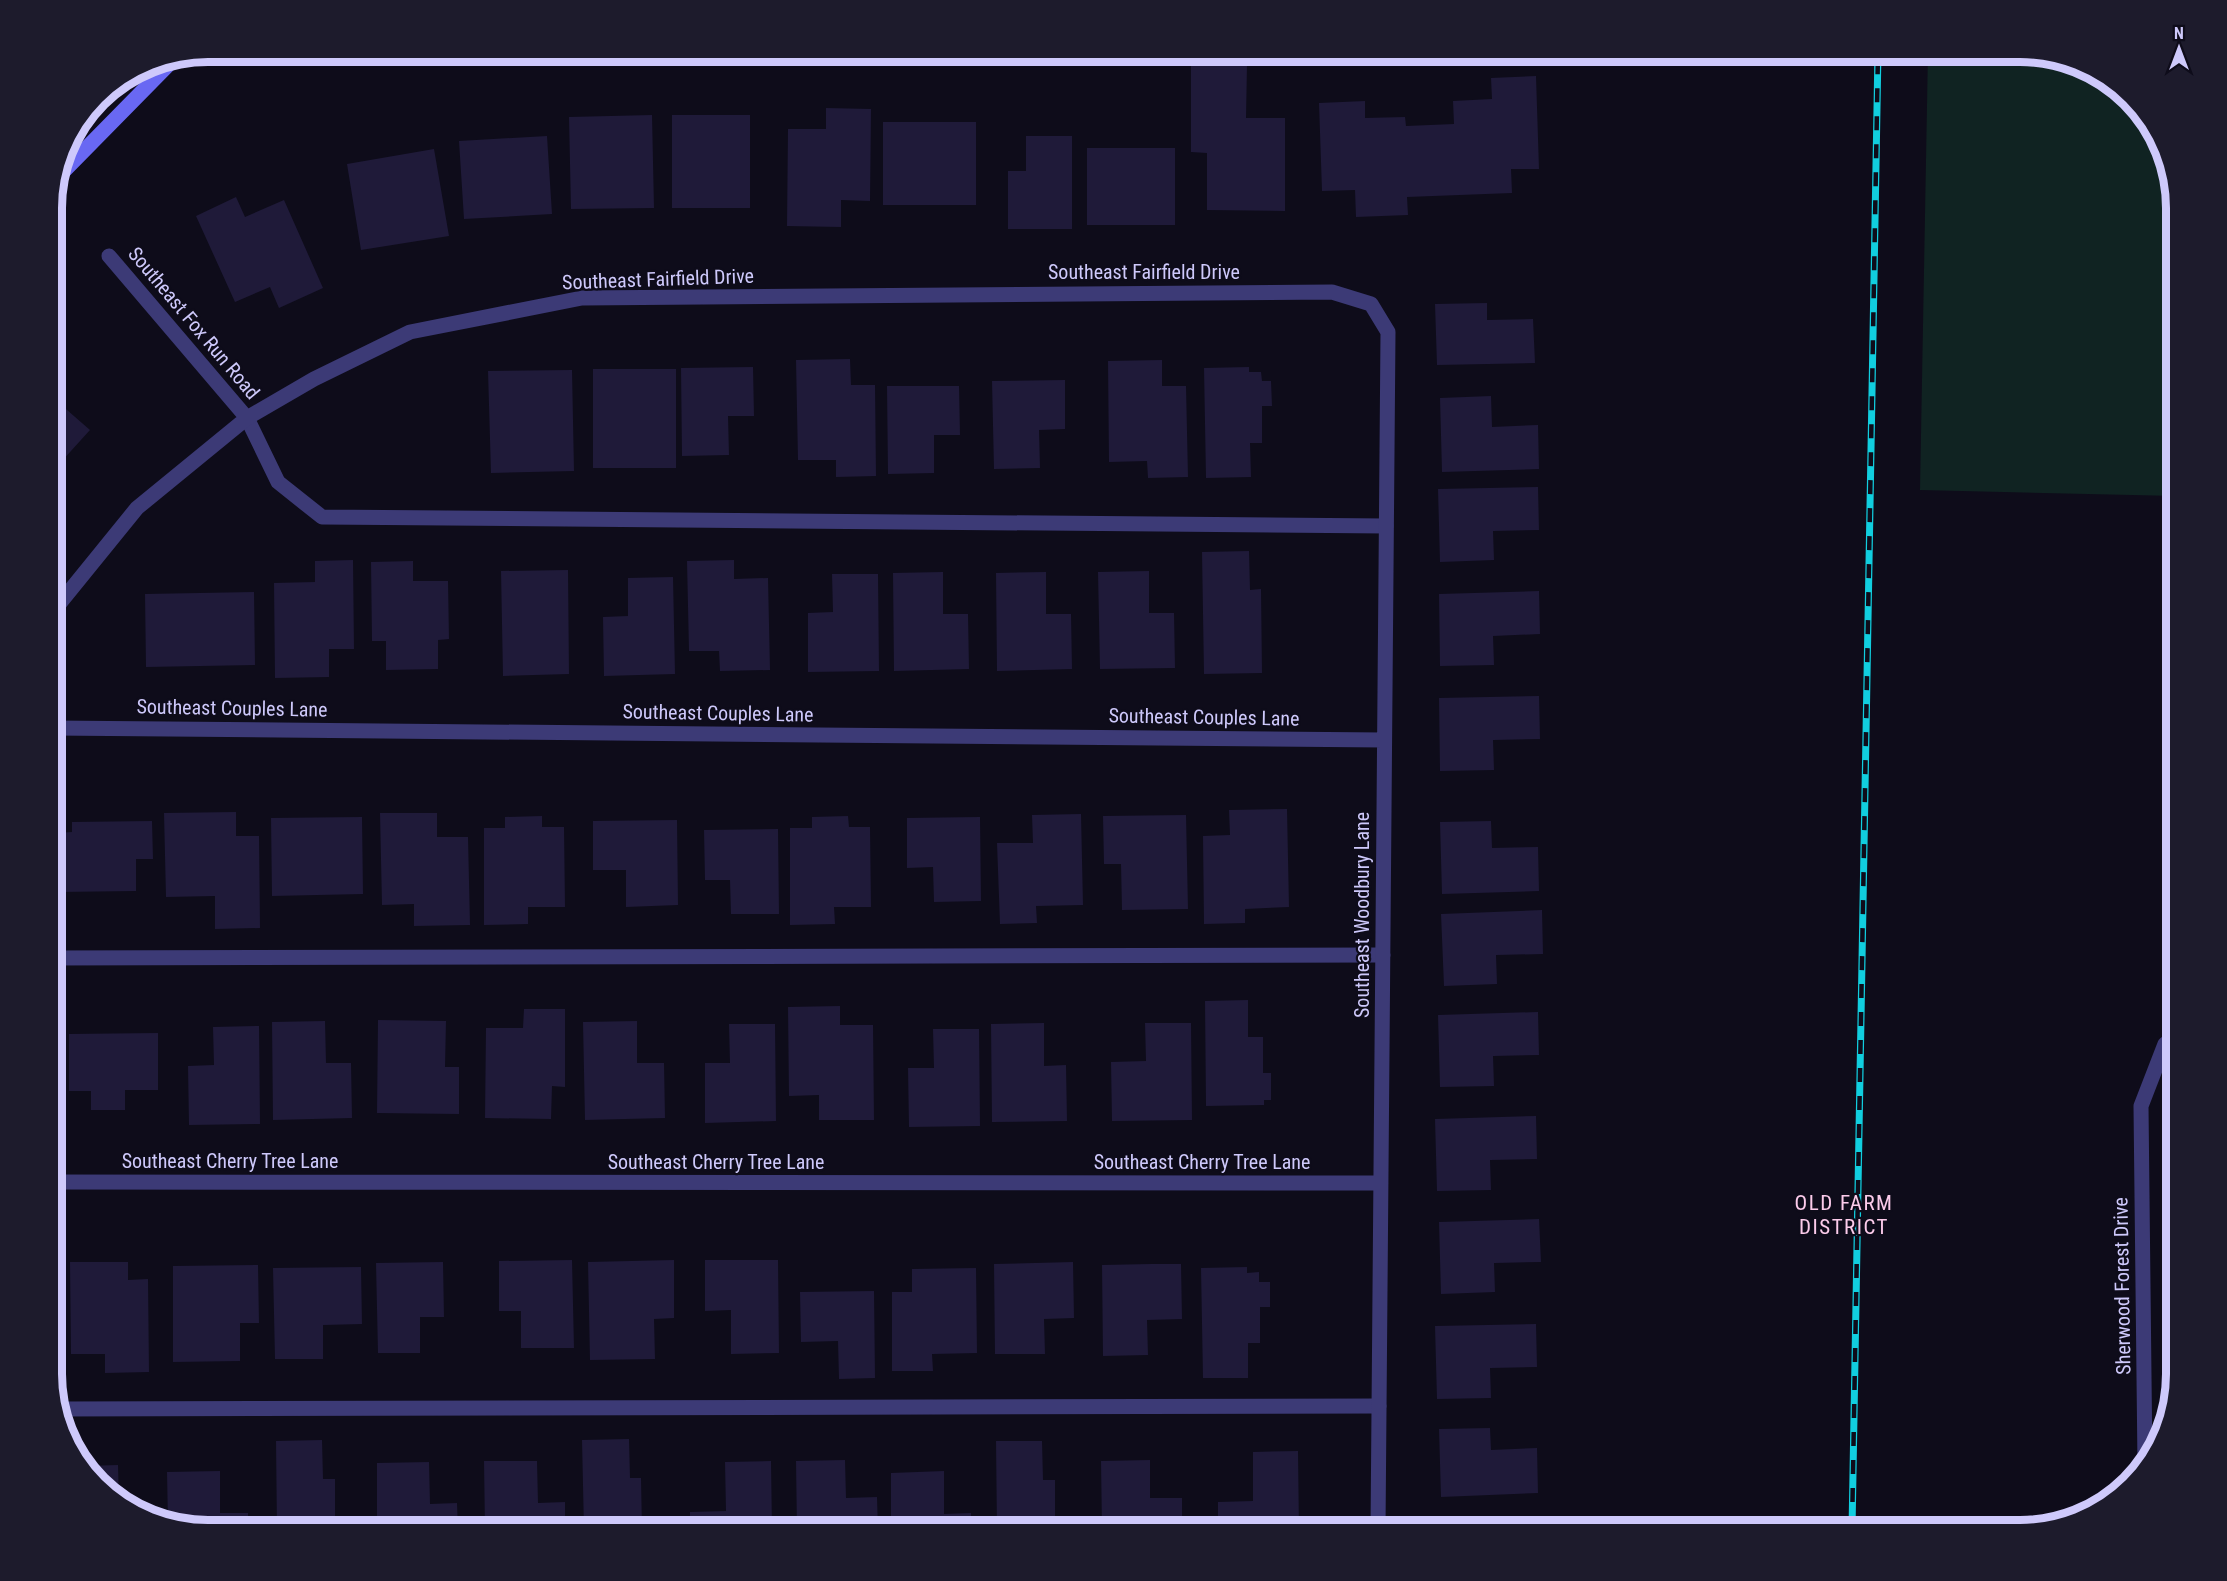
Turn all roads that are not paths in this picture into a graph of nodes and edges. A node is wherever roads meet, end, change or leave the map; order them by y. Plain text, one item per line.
1 (166, 67) edge
2 (67, 168) edge
3 (109, 256) dead end
4 (1371, 304) joint
5 (246, 418) junction
6 (1386, 526) junction
7 (62, 600) edge
8 (62, 728) edge
9 (1384, 740) junction
10 (1383, 955) junction
11 (62, 958) edge
12 (2166, 1043) edge
13 (62, 1182) edge
14 (1381, 1184) junction
15 (1378, 1406) junction
16 (66, 1409) edge
17 (2145, 1449) edge
18 (1378, 1520) edge

1 - 2 street
3 - 5 street, Southeast Fox Run Road
4 - 5 street, Southeast Fairfield Drive
4 - 6 street, Southeast Woodbury Lane
5 - 6 street, Southeast Fox Run Road
5 - 7 street, Southeast Fairfield Drive
6 - 9 street, Southeast Woodbury Lane
8 - 9 street, Southeast Couples Lane
9 - 10 street, Southeast Woodbury Lane
10 - 11 street
10 - 14 street, Southeast Woodbury Lane
12 - 17 street, Sherwood Forest Drive
13 - 14 street, Southeast Cherry Tree Lane
14 - 15 street, Southeast Woodbury Lane
15 - 16 street
15 - 18 street, Southeast Woodbury Lane

